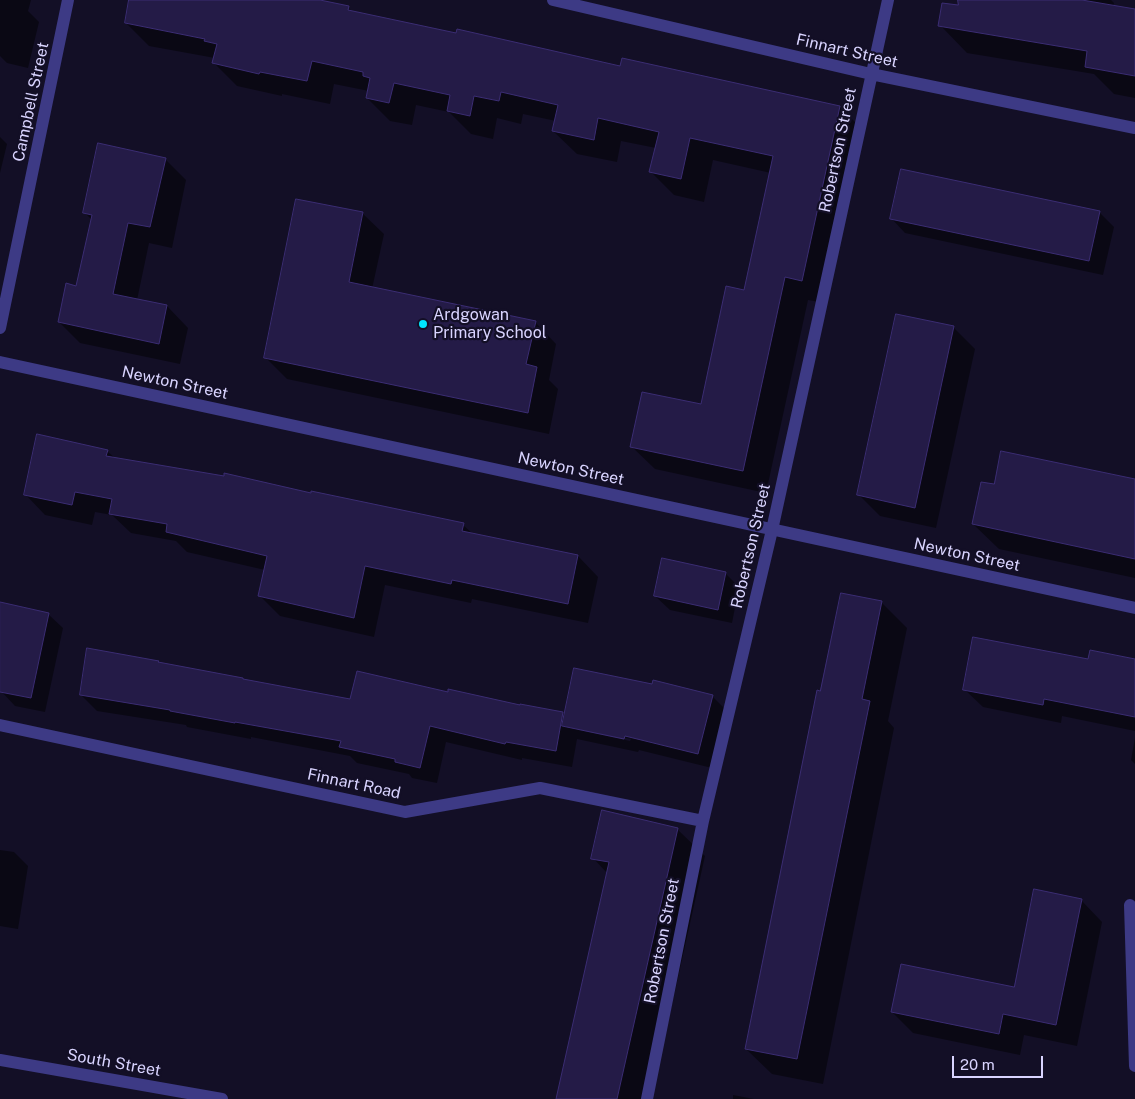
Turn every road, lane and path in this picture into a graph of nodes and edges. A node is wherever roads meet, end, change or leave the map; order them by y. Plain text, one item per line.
1 (68, 0) edge
2 (553, 0) edge
3 (888, 0) edge
4 (872, 74) junction
5 (1135, 128) edge
6 (0, 328) edge
7 (0, 362) edge
8 (772, 530) junction
9 (1135, 608) edge
10 (0, 726) edge
11 (703, 821) junction
12 (1130, 905) dead end
13 (0, 1060) edge
14 (1135, 1066) edge
15 (222, 1099) edge
16 (647, 1099) edge

1 - 6 street, Campbell Street
2 - 4 street, Finnart Street
3 - 4 street, Robertson Street
4 - 5 street, Finnart Street
4 - 8 street, Robertson Street
7 - 8 street, Newton Street
8 - 9 street, Newton Street
8 - 11 street, Robertson Street
10 - 11 street, Finnart Road
11 - 16 street, Robertson Street
12 - 14 street
13 - 15 street, South Street

